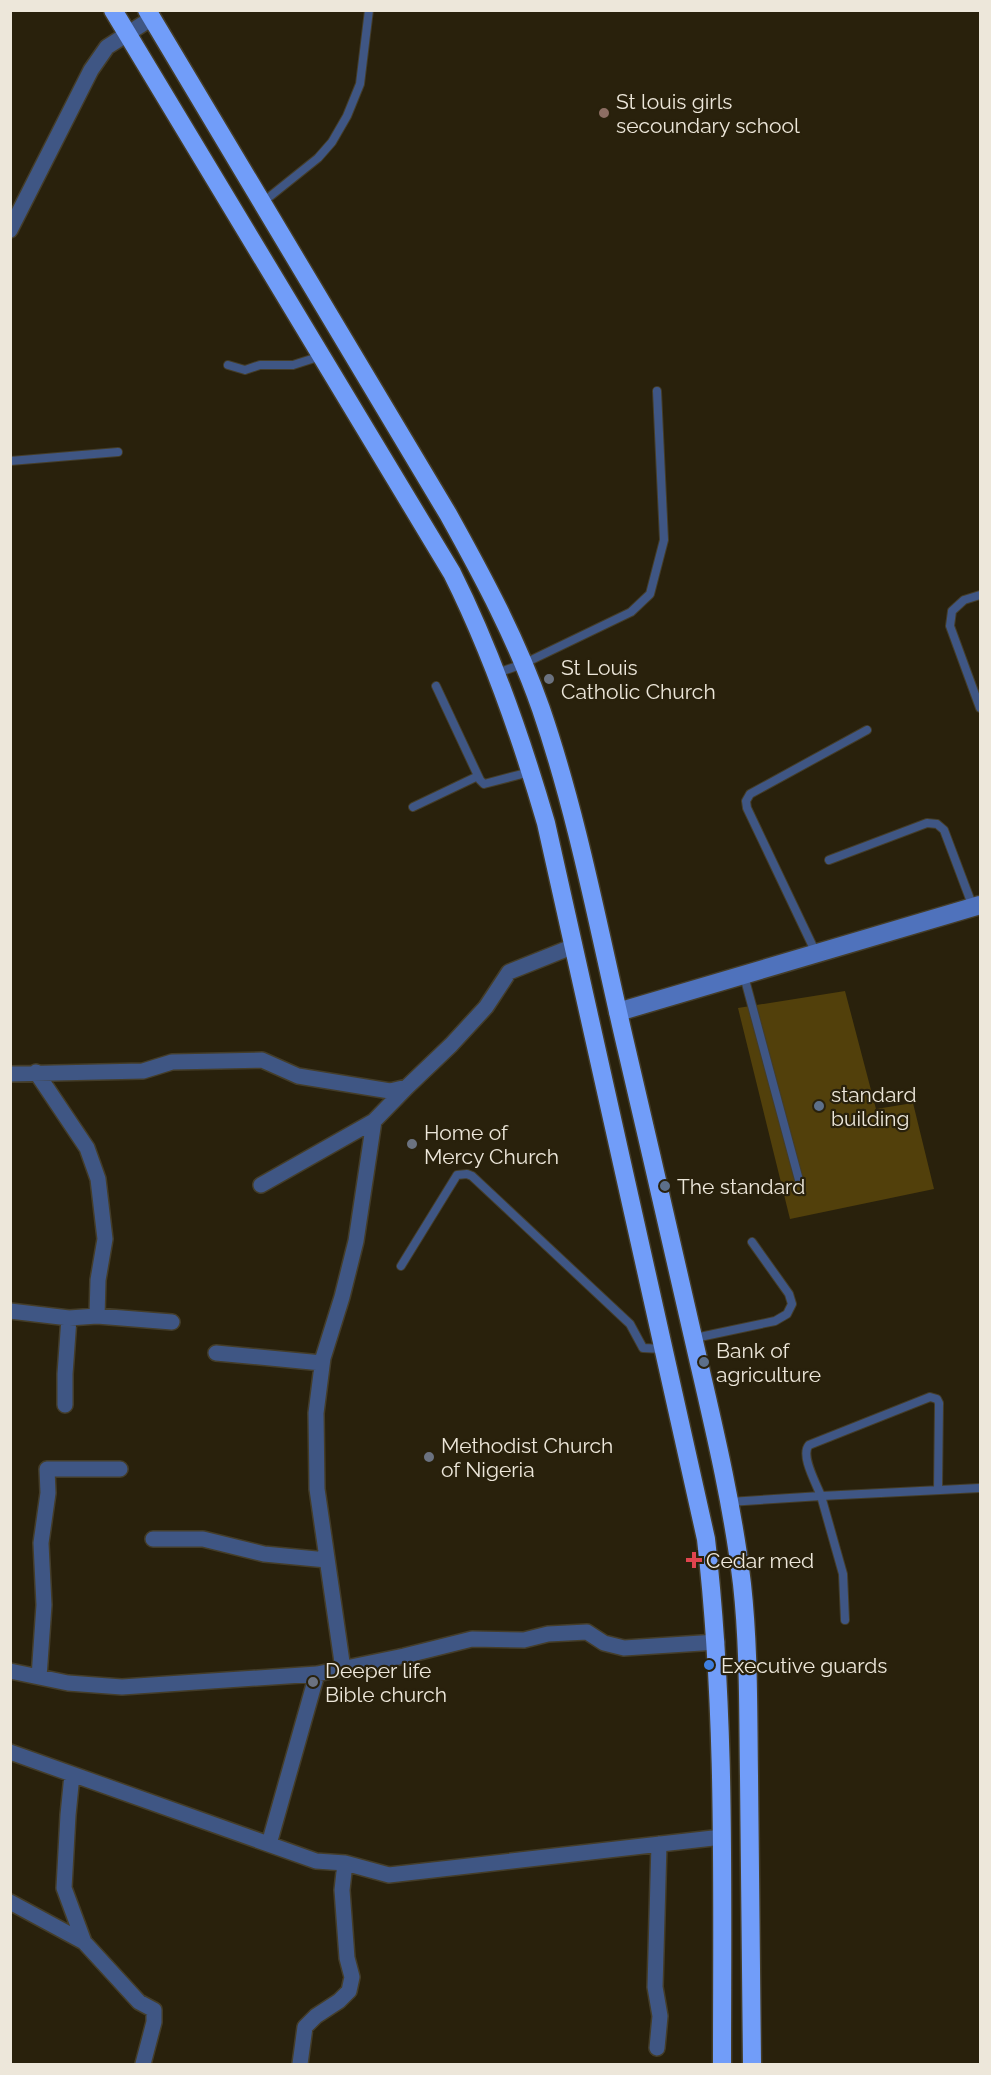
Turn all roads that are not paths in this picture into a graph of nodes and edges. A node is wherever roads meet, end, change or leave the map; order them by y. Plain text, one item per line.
1 (113, 10) edge
2 (369, 10) edge
3 (150, 14) edge
4 (128, 33) junction
5 (262, 203) junction
6 (10, 230) edge
7 (322, 355) junction
8 (228, 365) dead end
9 (657, 391) dead end
10 (118, 452) dead end
11 (10, 461) edge
12 (981, 594) edge
13 (524, 664) junction
14 (497, 673) junction
15 (436, 686) dead end
16 (981, 708) edge
17 (867, 730) dead end
18 (531, 772) junction
19 (478, 776) junction
20 (413, 807) dead end
21 (829, 860) dead end
22 (977, 906) edge
23 (574, 946) junction
24 (816, 953) junction
25 (744, 975) junction
26 (618, 1012) junction
27 (36, 1072) junction
28 (10, 1074) edge
29 (407, 1087) junction
30 (374, 1121) junction
31 (799, 1180) dead end
32 (261, 1185) dead end
33 (752, 1242) dead end
34 (401, 1266) dead end
35 (10, 1311) edge
36 (97, 1316) junction
37 (69, 1318) junction
38 (172, 1322) dead end
39 (694, 1338) junction
40 (664, 1347) junction
41 (216, 1353) dead end
42 (322, 1363) junction
43 (65, 1405) dead end
44 (120, 1469) dead end
45 (981, 1488) edge
46 (938, 1490) junction
47 (820, 1496) junction
48 (729, 1502) junction
49 (735, 1535) junction
50 (153, 1539) dead end
51 (706, 1539) junction
52 (327, 1560) junction
53 (845, 1620) dead end
54 (717, 1642) junction
55 (343, 1669) junction
56 (10, 1671) edge
57 (316, 1674) junction
58 (39, 1677) junction
59 (10, 1752) edge
60 (72, 1775) junction
61 (722, 1838) junction
62 (269, 1845) junction
63 (659, 1845) junction
64 (345, 1863) junction
65 (10, 1902) edge
66 (84, 1942) junction
67 (657, 2048) dead end
68 (143, 2064) edge
69 (300, 2064) edge
70 (722, 2064) edge
71 (752, 2064) edge

1 - 4 highway
2 - 5 lane
3 - 4 street
3 - 5 highway
4 - 6 street
4 - 7 highway
5 - 13 highway
7 - 8 lane
7 - 14 highway
9 - 13 lane
10 - 11 lane
12 - 16 lane
13 - 14 lane
13 - 26 highway
14 - 18 highway
15 - 19 lane
17 - 24 lane
18 - 19 lane
18 - 23 highway
19 - 20 lane
21 - 22 lane
22 - 24 street
23 - 29 street
23 - 40 highway
24 - 25 street
25 - 26 street
25 - 31 lane
26 - 39 highway
27 - 28 street
27 - 29 street
27 - 36 street
29 - 30 street
30 - 32 street
30 - 42 street
33 - 39 lane
34 - 40 lane
35 - 37 street
36 - 37 street
36 - 38 street
37 - 43 street
39 - 40 highway
39 - 48 highway
40 - 51 highway
41 - 42 street
42 - 52 street
44 - 58 street
45 - 46 lane
46 - 47 lane
46 - 47 lane
47 - 48 lane
47 - 53 lane
48 - 49 highway
49 - 51 highway
49 - 71 highway
50 - 52 street
51 - 54 highway
52 - 55 street
54 - 55 street
54 - 61 highway
55 - 57 street
56 - 58 street
57 - 58 street
57 - 62 street
59 - 60 street
60 - 62 street
60 - 66 street
61 - 63 street
61 - 70 highway
62 - 64 street
63 - 64 street
63 - 67 street
64 - 69 street
65 - 66 street
66 - 68 street

